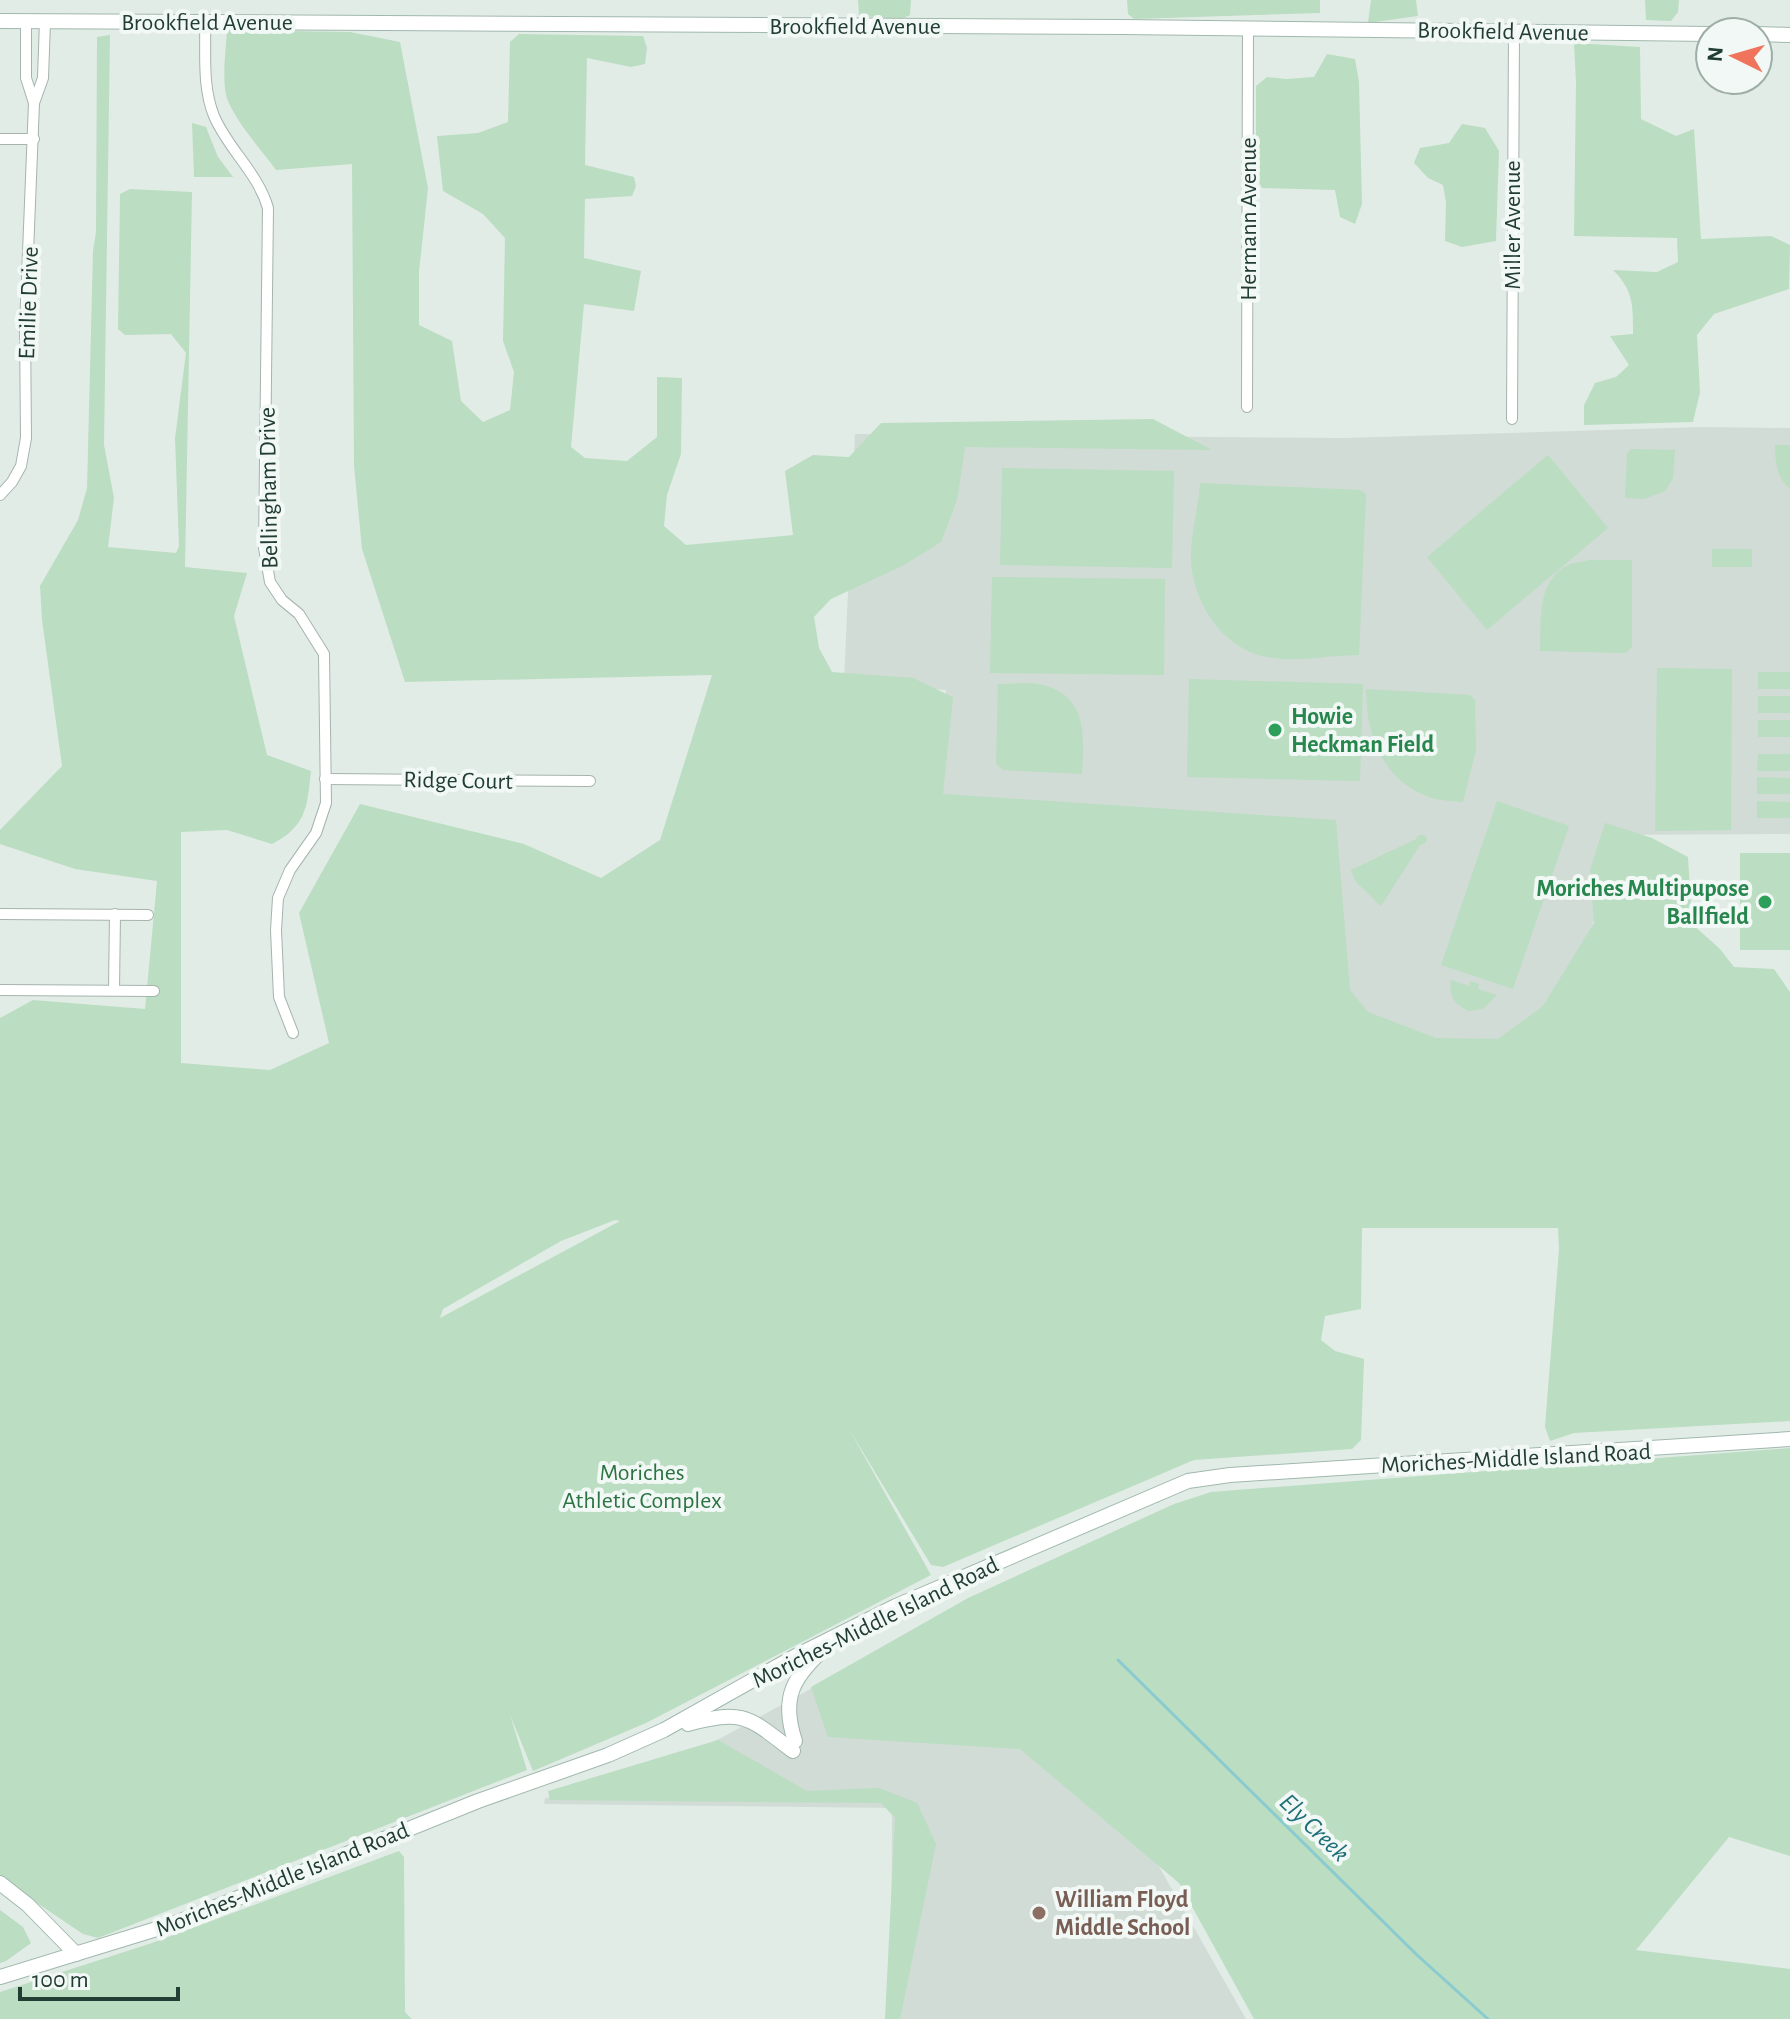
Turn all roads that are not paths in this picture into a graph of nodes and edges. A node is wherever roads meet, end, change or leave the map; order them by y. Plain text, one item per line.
1 (0, 21) edge
2 (26, 21) junction
3 (45, 21) junction
4 (205, 22) junction
5 (1248, 30) junction
6 (1514, 31) junction
7 (1694, 34) edge
8 (26, 70) junction
9 (43, 70) junction
10 (34, 103) junction
11 (0, 139) edge
12 (34, 139) junction
13 (1247, 407) dead end
14 (1512, 419) dead end
15 (0, 495) edge
16 (325, 779) junction
17 (590, 781) dead end
18 (0, 914) edge
19 (115, 914) junction
20 (148, 915) dead end
21 (0, 990) edge
22 (114, 990) junction
23 (154, 991) dead end
24 (293, 1033) dead end
25 (1790, 1439) edge
26 (839, 1634) junction
27 (664, 1730) junction
28 (0, 1883) edge
29 (76, 1954) junction
30 (0, 1977) edge

1 - 2 main road, Brookfield Avenue
2 - 3 main road, Brookfield Avenue
2 - 8 street, Emilie Drive
3 - 4 main road, Brookfield Avenue
3 - 9 street, Emilie Drive
4 - 5 main road, Brookfield Avenue
4 - 16 street, Bellingham Drive
5 - 6 main road, Brookfield Avenue
5 - 13 street, Hermann Avenue
6 - 7 main road, Brookfield Avenue
6 - 14 street, Miller Avenue
8 - 9 street
8 - 10 street, Emilie Drive
9 - 10 street, Emilie Drive
10 - 12 street, Emilie Drive
11 - 12 street
12 - 15 street, Emilie Drive
16 - 17 street, Ridge Court
16 - 24 street, Bellingham Drive
18 - 19 street
19 - 20 street
19 - 22 street
21 - 22 street
22 - 23 street
25 - 26 main road, Moriches-Middle Island Road
26 - 27 main road, Moriches-Middle Island Road
26 - 27 main road
27 - 29 main road, Moriches-Middle Island Road
28 - 29 main road
29 - 30 main road, Moriches-Middle Island Road

